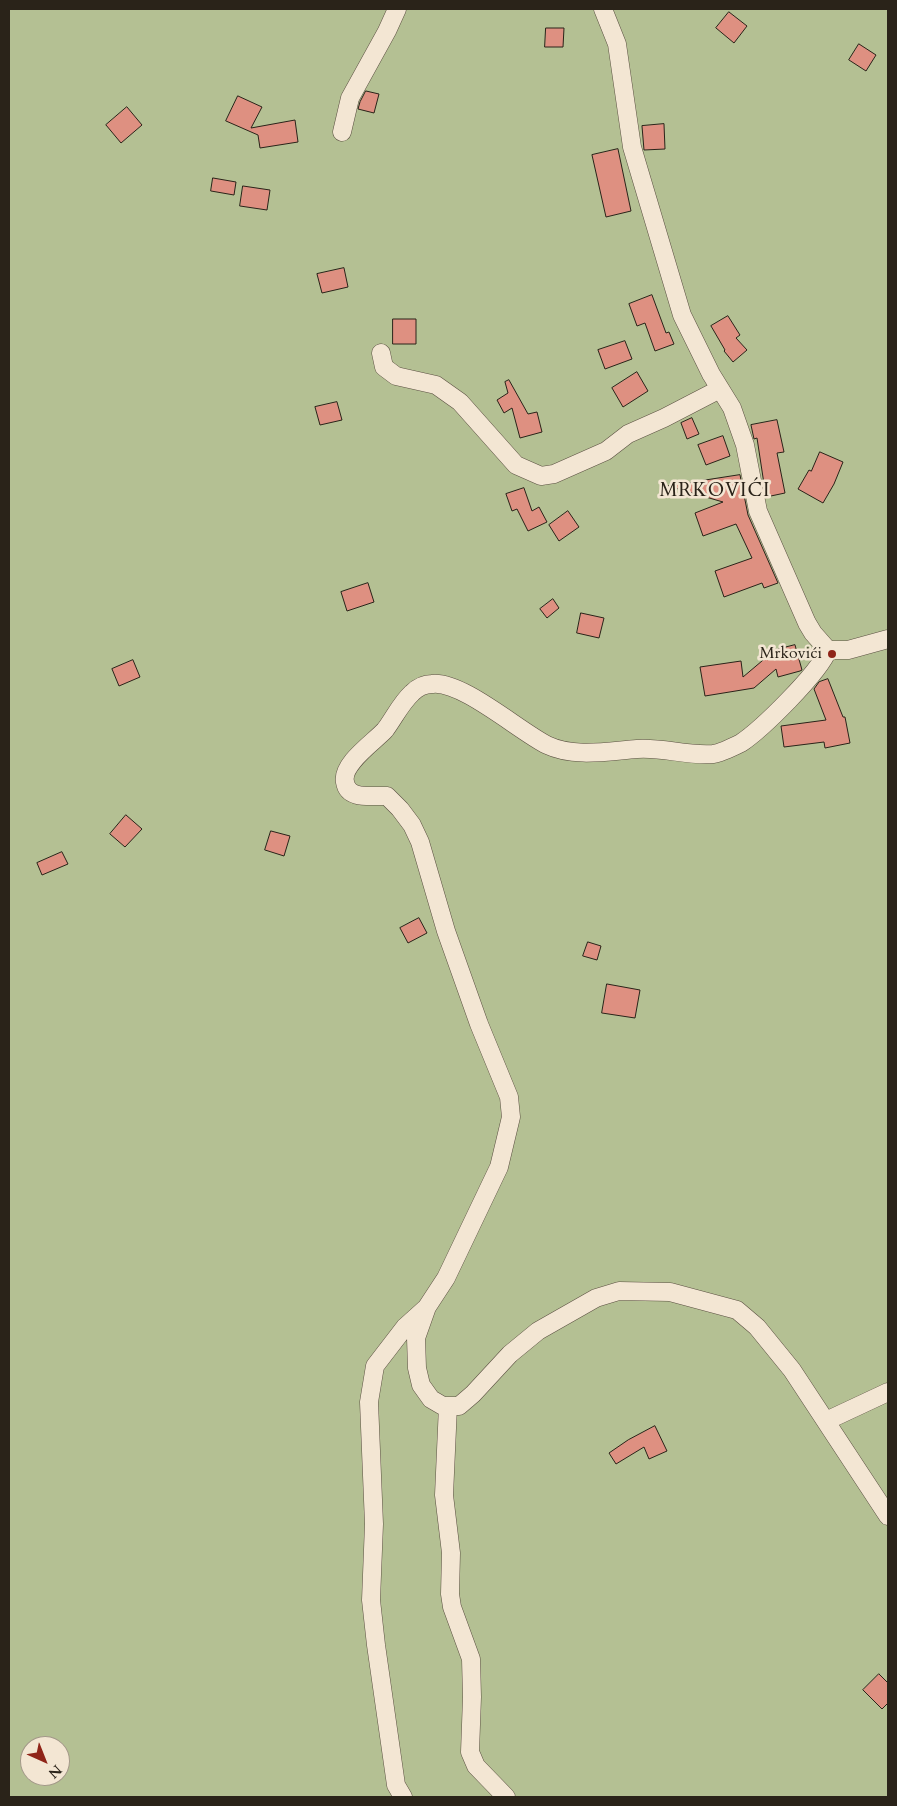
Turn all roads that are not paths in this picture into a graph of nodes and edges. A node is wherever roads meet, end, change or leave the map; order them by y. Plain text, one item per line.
1 (397, 9) edge
2 (603, 9) edge
3 (342, 132) dead end
4 (381, 353) dead end
5 (720, 389) junction
6 (888, 639) edge
7 (828, 650) junction
8 (427, 1307) junction
9 (888, 1392) edge
10 (448, 1406) junction
11 (826, 1421) junction
12 (888, 1516) edge
13 (403, 1797) edge
14 (506, 1797) edge

1 - 3 street
2 - 5 street
4 - 5 street
5 - 7 street
6 - 7 street
7 - 8 street
8 - 10 street
8 - 13 street
9 - 11 street
10 - 11 street
10 - 14 street
11 - 12 street

